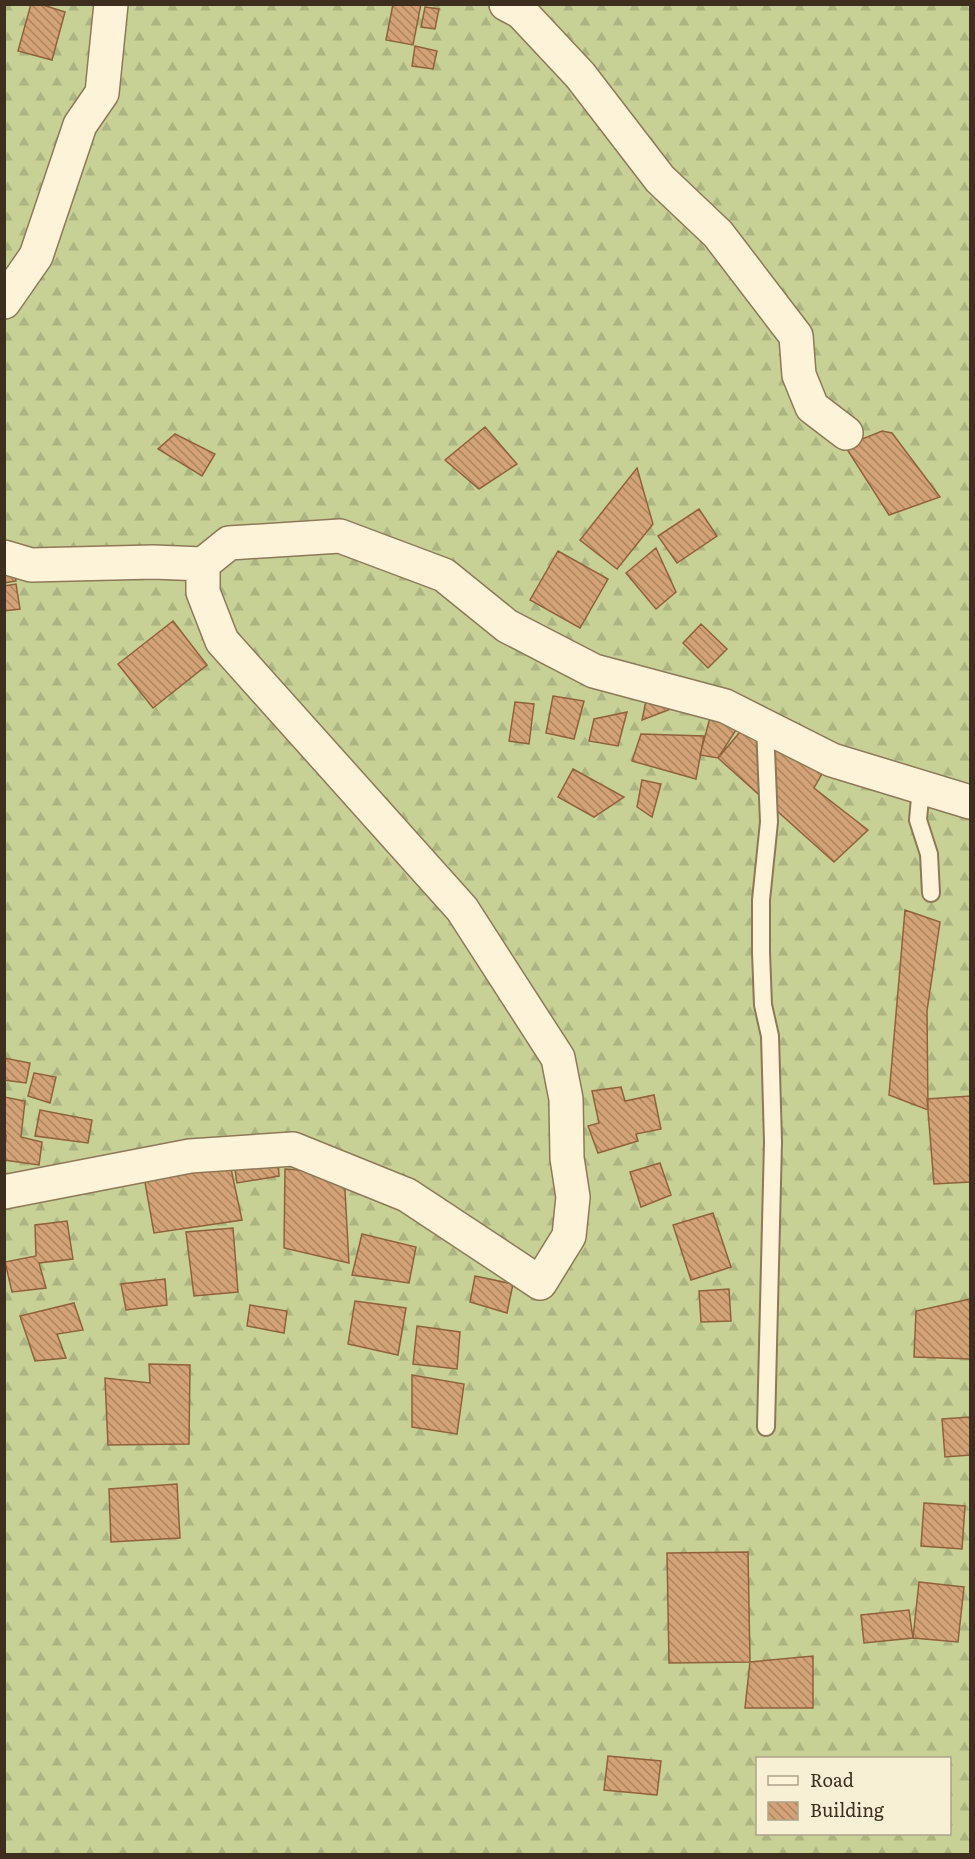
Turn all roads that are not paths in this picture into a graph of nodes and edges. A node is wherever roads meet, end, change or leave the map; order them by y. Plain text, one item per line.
1 (111, 4) edge
2 (506, 4) edge
3 (4, 302) edge
4 (846, 433) dead end
5 (4, 557) edge
6 (203, 564) junction
7 (765, 726) junction
8 (945, 794) edge
9 (970, 827) edge
10 (931, 893) dead end
11 (4, 1192) edge
12 (766, 1427) dead end

1 - 3 street
2 - 4 street
5 - 6 street
6 - 7 street
6 - 11 street
7 - 8 street
7 - 12 lane
8 - 9 street
8 - 10 lane

